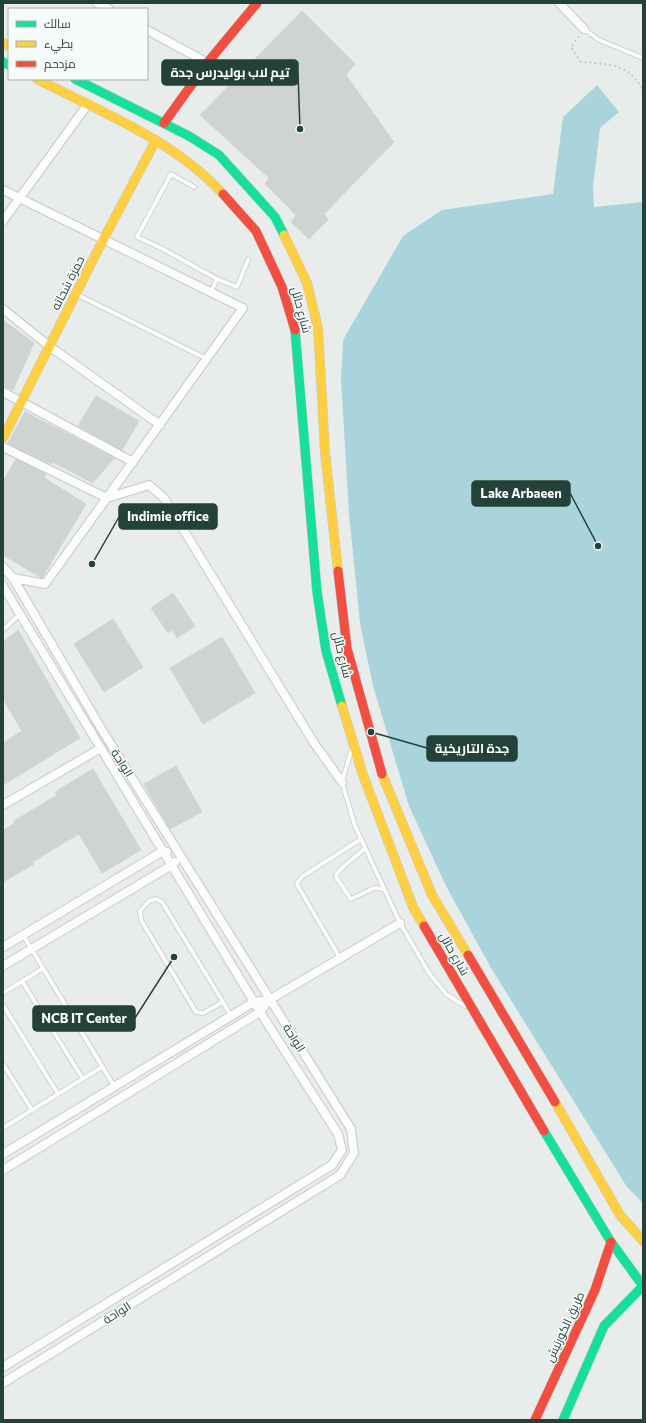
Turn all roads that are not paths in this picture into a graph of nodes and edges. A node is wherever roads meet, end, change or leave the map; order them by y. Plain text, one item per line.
1 (97, 3) edge
2 (257, 3) edge
3 (559, 3) edge
4 (109, 7) edge
5 (584, 29) joint
6 (148, 31) edge
7 (643, 58) edge
8 (206, 62) junction
9 (39, 80) edge
10 (77, 80) edge
11 (88, 104) junction
12 (164, 123) junction
13 (156, 140) junction
14 (194, 187) dead end
15 (3, 190) edge
16 (20, 198) junction
17 (3, 220) edge
18 (103, 240) junction
19 (248, 260) dead end
20 (217, 279) junction
21 (211, 292) junction
22 (76, 294) junction
23 (3, 309) edge
24 (49, 346) junction
25 (207, 359) junction
26 (3, 392) edge
27 (22, 400) junction
28 (160, 425) junction
29 (3, 438) edge
30 (3, 447) edge
31 (133, 462) junction
32 (107, 498) junction
33 (3, 567) edge
34 (13, 578) junction
35 (3, 586) edge
36 (20, 614) junction
37 (3, 630) edge
38 (353, 742) junction
39 (101, 748) junction
40 (342, 782) junction
41 (3, 805) edge
42 (361, 839) junction
43 (365, 848) junction
44 (163, 851) junction
45 (179, 855) junction
46 (172, 866) junction
47 (384, 889) junction
48 (400, 923) junction
49 (23, 936) junction
50 (3, 948) edge
51 (31, 950) junction
52 (340, 958) junction
53 (3, 966) edge
54 (42, 969) junction
55 (22, 981) junction
56 (3, 993) edge
57 (269, 1000) junction
58 (223, 1002) junction
59 (254, 1002) junction
60 (3, 1004) edge
61 (473, 1011) junction
62 (260, 1012) junction
63 (231, 1016) junction
64 (3, 1064) edge
65 (102, 1067) junction
66 (83, 1079) junction
67 (114, 1086) junction
68 (58, 1094) junction
69 (32, 1110) junction
70 (3, 1126) edge
71 (3, 1154) edge
72 (3, 1170) edge
73 (643, 1241) edge
74 (610, 1242) junction
75 (643, 1286) edge
76 (3, 1367) edge
77 (3, 1383) edge
78 (535, 1420) edge
79 (563, 1420) edge

1 - 4 street
2 - 8 main road
3 - 5 street
5 - 7 lane
6 - 8 street
8 - 12 main road
9 - 11 main road, شارع حائل
10 - 12 main road, شارع حائل
11 - 13 main road, شارع حائل
11 - 16 street
12 - 13 main road, حمزة شحاته
12 - 73 main road, شارع حائل
13 - 18 main road, حمزة شحاته
13 - 38 main road, شارع حائل
14 - 20 lane
15 - 16 street
16 - 17 street
16 - 18 street
18 - 21 street
18 - 22 main road, حمزة شحاته
19 - 20 lane
20 - 21 lane
21 - 25 street
22 - 24 main road, حمزة شحاته
22 - 25 lane
23 - 24 street
24 - 27 main road, حمزة شحاته
24 - 28 street
25 - 28 street
26 - 27 street
27 - 29 main road, حمزة شحاته
27 - 31 street
28 - 31 street
30 - 32 street
31 - 32 street
32 - 34 street
32 - 40 street
33 - 34 street, الواحة
34 - 45 street, الواحة
35 - 36 street, الواحة
36 - 37 lane
36 - 39 street, الواحة
38 - 40 lane
38 - 61 main road, شارع حائل
39 - 41 street
39 - 44 street, الواحة
40 - 42 lane
42 - 43 lane
42 - 52 lane
43 - 47 lane
43 - 47 lane
44 - 45 street
44 - 46 street, الواحة
44 - 49 street
45 - 46 street
45 - 57 street, الواحة
46 - 51 street
46 - 59 street, الواحة
47 - 48 lane
48 - 52 street
48 - 61 lane
49 - 50 street
49 - 51 lane
51 - 53 street
51 - 54 lane
52 - 57 street
54 - 55 lane
54 - 65 lane
55 - 56 lane
55 - 66 lane
57 - 59 street
57 - 62 street
57 - 77 street, الواحة
58 - 58 lane
58 - 63 lane
59 - 62 street, الواحة
59 - 63 street
60 - 68 lane
61 - 74 main road, شارع حائل
62 - 72 street
62 - 76 street, الواحة
63 - 67 street
64 - 69 lane
65 - 66 lane
65 - 67 lane
66 - 68 lane
67 - 71 street
68 - 69 lane
69 - 70 lane
74 - 75 main road, شارع حائل
74 - 78 main road, طريق الكورنيش
75 - 79 main road

